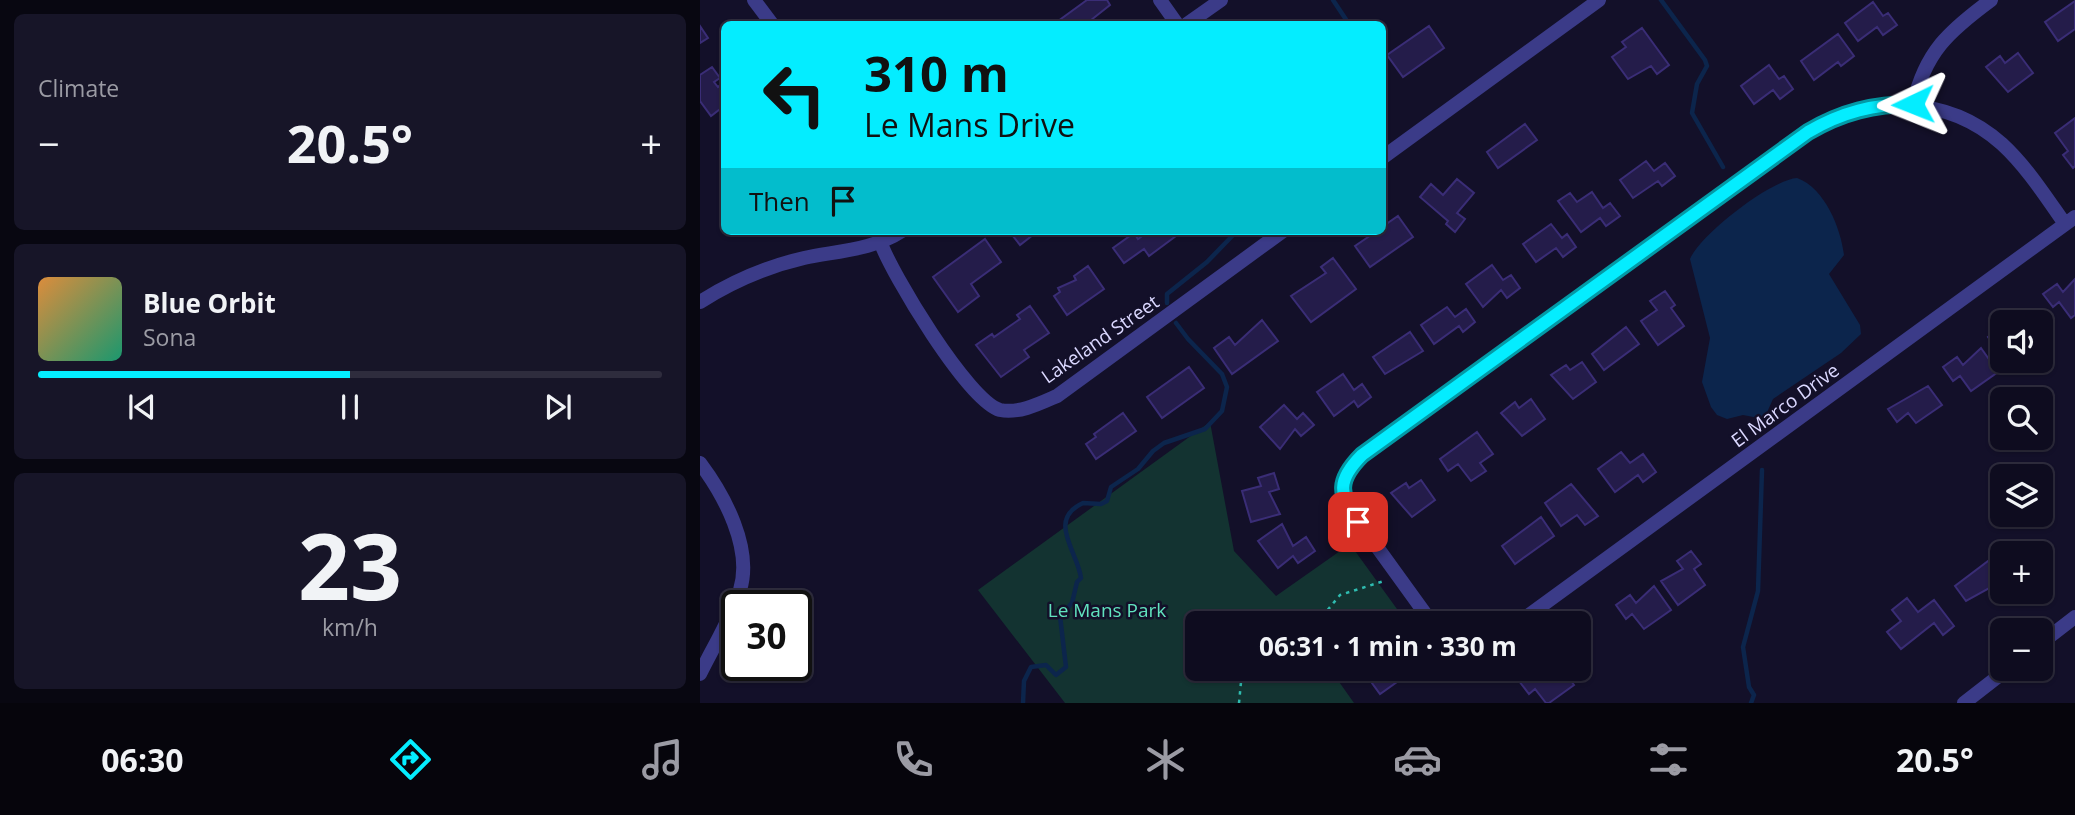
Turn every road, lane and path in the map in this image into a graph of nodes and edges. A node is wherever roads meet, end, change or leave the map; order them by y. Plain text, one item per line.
1 (754, 0) edge
2 (1160, 0) edge
3 (1221, 0) edge
4 (1599, 0) edge
5 (1991, 0) edge
6 (770, 21) edge
7 (1175, 21) edge
8 (1191, 21) edge
9 (1913, 104) junction
10 (1386, 155) edge
11 (2070, 221) edge
12 (892, 235) edge
13 (1278, 235) edge
14 (880, 240) junction
15 (700, 302) edge
16 (700, 463) edge
17 (1396, 575) junction
18 (1327, 611) edge
19 (1423, 611) edge
20 (1534, 611) edge
21 (2075, 617) edge
22 (2053, 634) edge
23 (700, 674) edge
24 (1242, 681) edge
25 (1992, 681) edge
26 (1239, 703) edge
27 (1964, 703) edge

1 - 6 street
2 - 7 street
3 - 8 street
4 - 10 street
5 - 9 street
9 - 11 street
9 - 17 street
11 - 20 street, El Marco Drive
12 - 14 street
13 - 14 street, Lakeland Street
14 - 15 street
16 - 23 street
17 - 18 path
17 - 19 street
21 - 22 street
24 - 26 path
25 - 27 street

